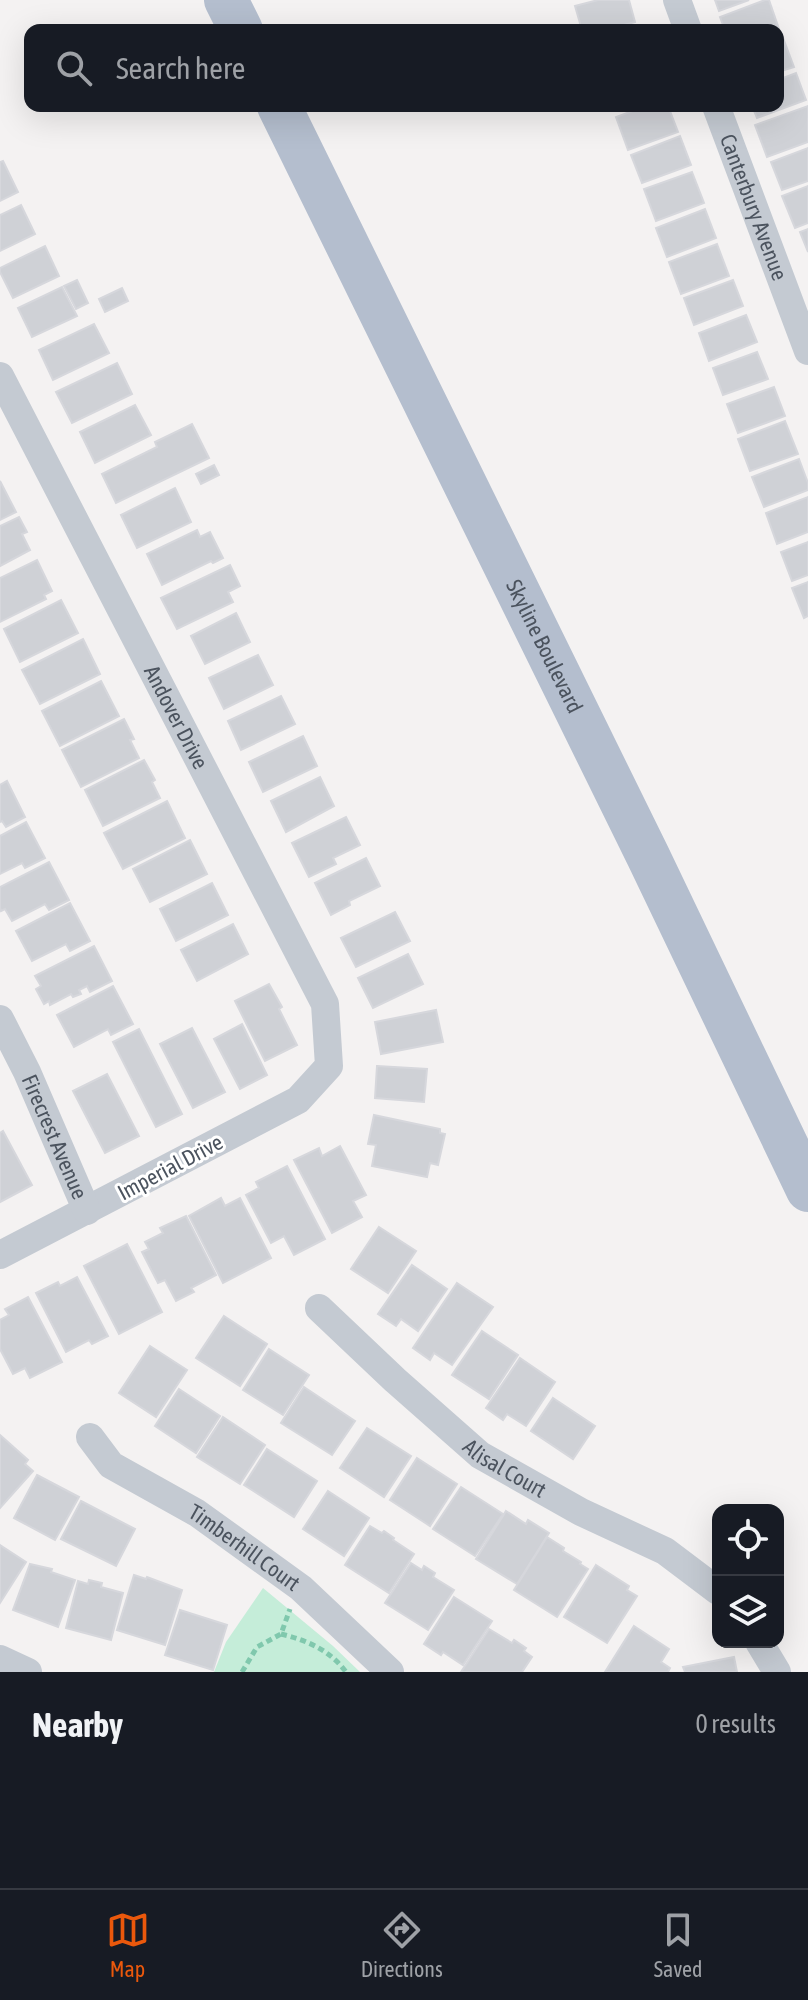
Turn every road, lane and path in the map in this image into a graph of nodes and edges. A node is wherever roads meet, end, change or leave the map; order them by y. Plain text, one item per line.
1 (226, 0) edge
2 (677, 0) edge
3 (238, 24) edge
4 (686, 24) edge
5 (282, 112) edge
6 (718, 112) edge
7 (808, 351) edge
8 (0, 376) edge
9 (0, 1019) edge
10 (329, 1066) joint
11 (808, 1190) edge
12 (87, 1211) junction
13 (0, 1255) edge
14 (319, 1308) dead end
15 (90, 1437) dead end
16 (712, 1586) edge
17 (301, 1588) junction
18 (281, 1634) junction
19 (763, 1648) edge
20 (0, 1659) edge
21 (28, 1672) edge
22 (242, 1672) edge
23 (346, 1672) edge
24 (390, 1672) edge
25 (777, 1672) edge

1 - 3 main road
2 - 4 street
5 - 11 main road, Skyline Boulevard
6 - 7 street, Canterbury Avenue
8 - 10 street, Andover Drive
9 - 12 street, Firecrest Avenue
10 - 12 street, Imperial Drive
12 - 13 street, Imperial Drive
14 - 16 street, Alisal Court
15 - 17 street, Timberhill Court
17 - 18 path
17 - 24 street, Timberhill Court
18 - 22 path
18 - 23 path
19 - 25 street
20 - 21 street

